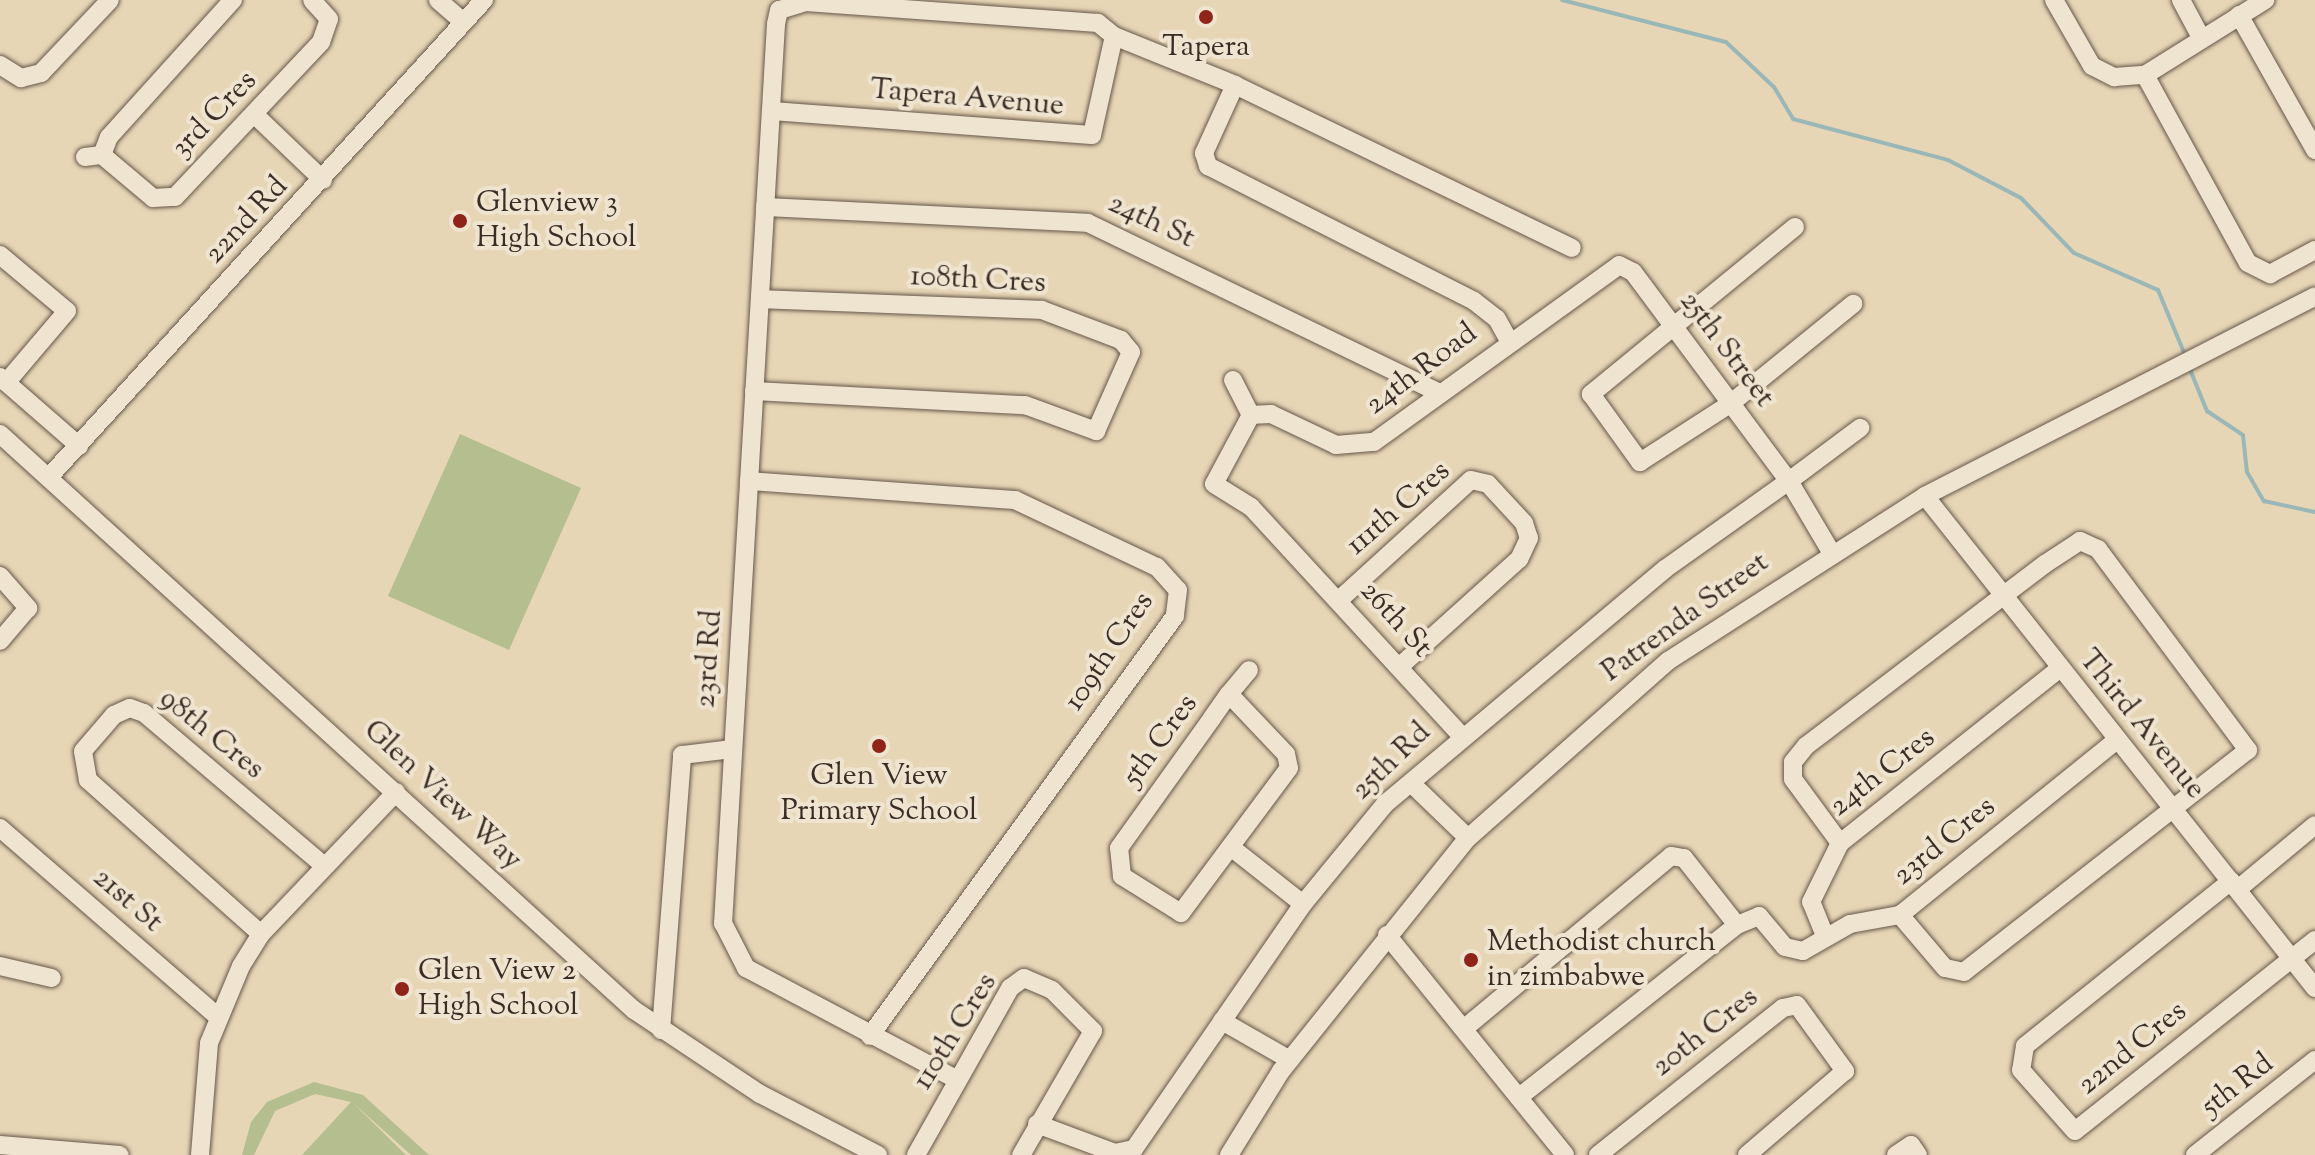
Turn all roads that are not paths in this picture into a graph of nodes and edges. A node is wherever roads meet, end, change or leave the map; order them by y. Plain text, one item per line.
1 (110, 0) edge
2 (233, 0) edge
3 (312, 0) edge
4 (438, 0) edge
5 (484, 0) edge
6 (2054, 0) edge
7 (2181, 0) edge
8 (2265, 0) edge
9 (2239, 15) junction
10 (463, 22) junction
11 (2200, 35) junction
12 (1114, 36) junction
13 (0, 65) edge
14 (2145, 75) junction
15 (1235, 85) junction
16 (771, 111) junction
17 (255, 115) junction
18 (2315, 150) edge
19 (323, 180) junction
20 (765, 207) junction
21 (1795, 227) dead end
22 (1572, 248) dead end
23 (2315, 250) edge
24 (0, 255) edge
25 (1611, 266) joint
26 (2315, 296) edge
27 (760, 299) junction
28 (1853, 304) dead end
29 (1676, 330) junction
30 (1508, 339) junction
31 (3, 380) edge
32 (1233, 380) dead end
33 (754, 391) junction
34 (1437, 392) junction
35 (1730, 404) junction
36 (1251, 415) junction
37 (1860, 428) dead end
38 (0, 434) edge
39 (79, 446) junction
40 (49, 477) junction
41 (749, 481) junction
42 (1789, 481) junction
43 (1925, 496) junction
44 (1830, 550) junction
45 (0, 576) edge
46 (2004, 595) junction
47 (1339, 600) junction
48 (0, 641) edge
49 (1399, 667) junction
50 (2059, 669) junction
51 (1249, 670) dead end
52 (1229, 694) junction
53 (1461, 735) junction
54 (2116, 741) junction
55 (732, 749) junction
56 (1413, 785) junction
57 (396, 792) junction
58 (2177, 813) junction
59 (2315, 825) edge
60 (3, 835) edge
61 (1468, 838) junction
62 (1840, 843) junction
63 (1232, 848) junction
64 (323, 865) junction
65 (2235, 885) junction
66 (1303, 904) junction
67 (1900, 915) junction
68 (1737, 925) junction
69 (261, 934) junction
70 (1387, 935) junction
71 (1825, 936) junction
72 (2315, 940) edge
73 (2292, 958) junction
74 (0, 966) edge
75 (52, 978) dead end
76 (2315, 988) edge
77 (217, 1016) junction
78 (1222, 1021) junction
79 (1466, 1027) junction
80 (661, 1030) junction
81 (870, 1036) junction
82 (1290, 1060) junction
83 (2315, 1060) edge
84 (956, 1079) junction
85 (1519, 1097) junction
86 (1037, 1124) junction
87 (0, 1145) edge
88 (120, 1155) edge
89 (200, 1155) edge
90 (878, 1155) edge
91 (916, 1155) edge
92 (1021, 1155) edge
93 (1229, 1155) edge
94 (1565, 1155) edge
95 (1598, 1155) edge
96 (1747, 1155) edge
97 (1896, 1155) edge
98 (1918, 1155) edge
99 (2195, 1155) edge

1 - 13 street
2 - 17 street, 3rd Cres
3 - 17 street, 3rd Cres
4 - 10 street
5 - 10 street, 22nd Rd
6 - 14 street
7 - 11 street
8 - 9 street
9 - 11 street
9 - 18 street
10 - 19 street, 22nd Rd
11 - 14 street
12 - 15 street
12 - 16 street, Tapera Avenue
12 - 16 street
14 - 23 street
15 - 22 street
15 - 30 street
16 - 20 street, 23rd Rd
17 - 19 street
19 - 39 street, 22nd Rd
20 - 27 street, 23rd Rd
20 - 34 street, 24th St
21 - 29 street
24 - 31 street
25 - 29 street, 25th Street
25 - 30 street, 24th Road
26 - 43 street, Patrenda Street
27 - 33 street, 23rd Rd
27 - 33 street, 108th Cres
28 - 35 street
29 - 35 street, 25th Street
29 - 35 street
30 - 34 street, 24th Road
31 - 39 street
32 - 36 street
33 - 41 street, 23rd Rd
34 - 36 street, 24th Road
35 - 42 street, 25th Street
36 - 47 street, 26th St
37 - 42 street, 25th Rd
38 - 40 street, Glen View Way
39 - 40 street, 22nd Rd
40 - 57 street, Glen View Way
41 - 55 street, 23rd Rd
41 - 81 street, 109th Cres
42 - 44 street
42 - 53 street, 25th Rd
43 - 44 street, Patrenda Street
43 - 46 street, Third Avenue
44 - 61 street, Patrenda Street
45 - 48 street
46 - 50 street, Third Avenue
46 - 58 street, 24th Cres
46 - 62 street, 24th Cres
47 - 49 street, 26th St
47 - 49 street, 111th Cres
49 - 53 street, 26th St
50 - 54 street, Third Avenue
50 - 62 street, 24th Cres
51 - 52 street
52 - 63 street, 5th Cres
52 - 63 street, 5th Cres
53 - 56 street, 25th Rd
54 - 58 street, Third Avenue
54 - 67 street, 23rd Cres
55 - 80 street
55 - 81 street, 23rd Rd
56 - 61 street
56 - 66 street, 25th Rd
57 - 64 street
57 - 80 street, Glen View Way
58 - 65 street, Third Avenue
58 - 67 street, 23rd Cres
59 - 65 street
60 - 77 street, 21st St
61 - 70 street, Patrenda Street
62 - 71 street
63 - 66 street
64 - 69 street
64 - 69 street, 98th Cres
65 - 73 street, Third Avenue
65 - 73 street, 22nd Cres
66 - 78 street, 25th Rd
67 - 71 street
68 - 71 street
68 - 79 street
68 - 85 street
69 - 77 street
70 - 79 street
70 - 82 street, Patrenda Street
72 - 73 street
73 - 76 street, Third Avenue
74 - 75 street
77 - 89 street
78 - 82 street
78 - 86 street, 25th Rd
79 - 85 street
80 - 90 street, Glen View Way
81 - 84 street, 23rd Rd
82 - 93 street, Patrenda Street
83 - 99 street, 5th Rd
84 - 86 street, 110th Cres
84 - 91 street, 110th Cres
85 - 94 street
86 - 92 street, 110th Cres
87 - 88 street
95 - 96 street, 20th Cres
97 - 98 street

